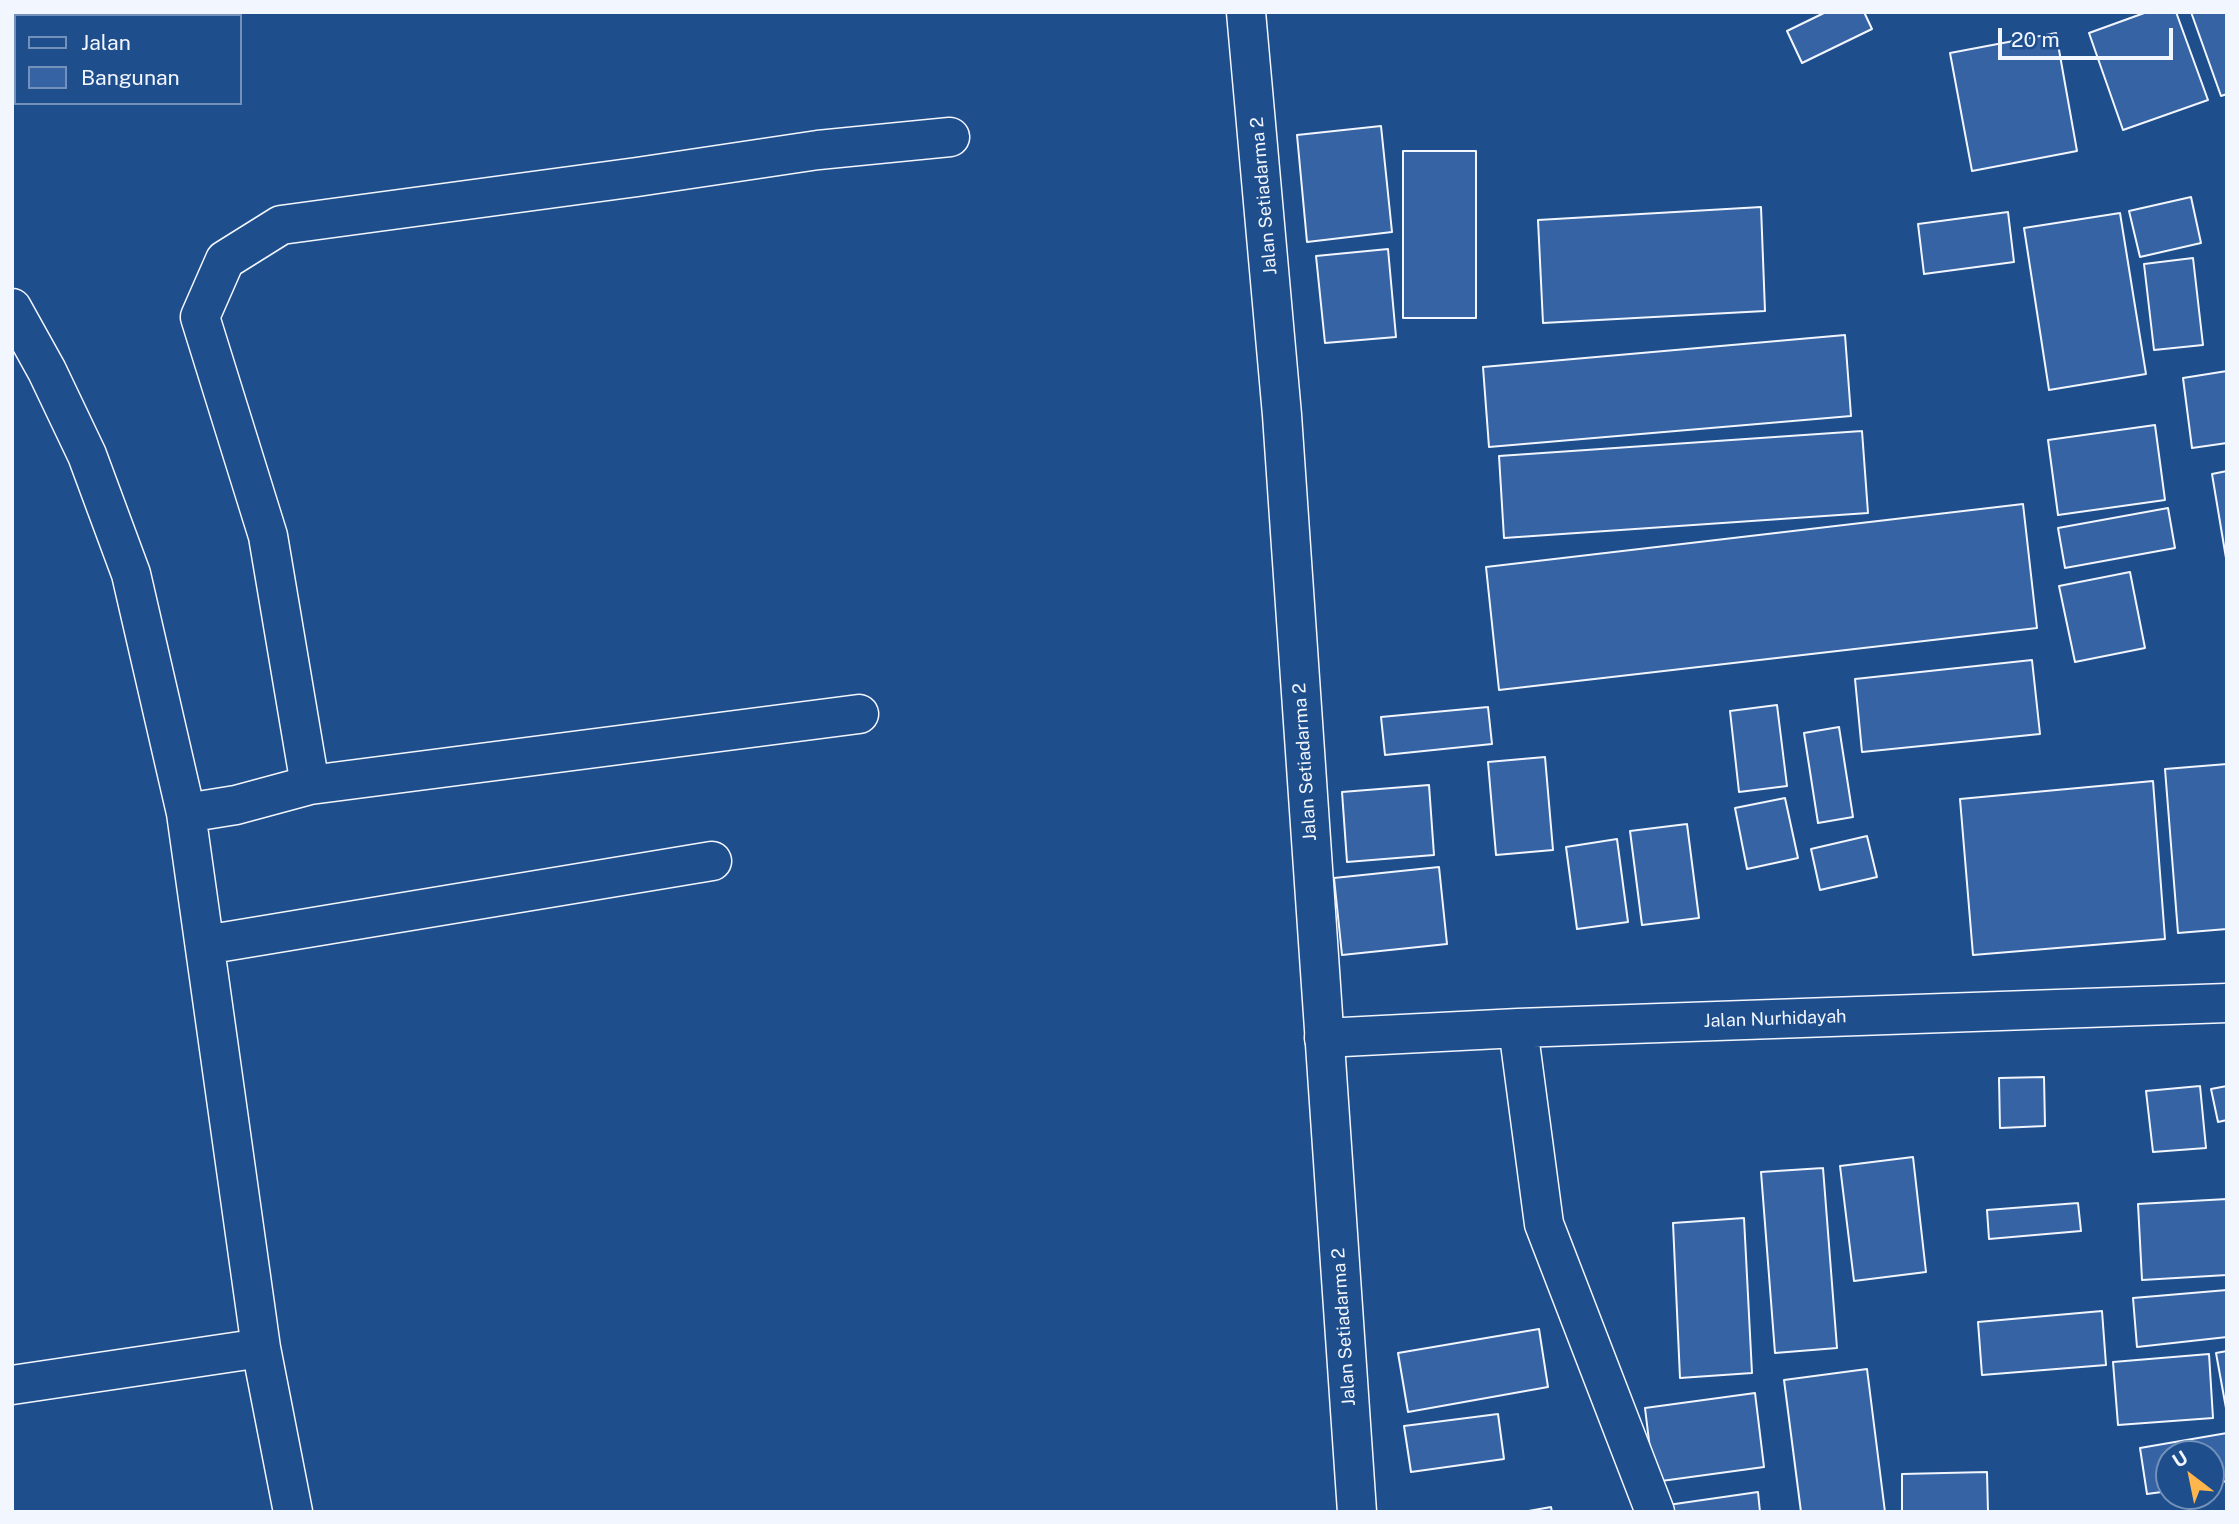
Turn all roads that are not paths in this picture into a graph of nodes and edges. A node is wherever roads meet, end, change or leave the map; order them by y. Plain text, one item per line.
1 (1246, 12) edge
2 (950, 137) dead end
3 (12, 308) edge
4 (859, 714) dead end
5 (310, 785) junction
6 (186, 813) junction
7 (712, 861) dead end
8 (205, 946) junction
9 (2227, 1003) edge
10 (1518, 1028) junction
11 (1324, 1038) junction
12 (261, 1348) junction
13 (12, 1385) edge
14 (293, 1512) edge
15 (1357, 1512) edge
16 (1654, 1512) edge

1 - 11 main road, Jalan Setiadarma 2
2 - 5 main road
3 - 6 main road
4 - 5 main road
5 - 6 main road
6 - 8 main road
7 - 8 main road
8 - 12 main road
9 - 10 main road, Jalan Nurhidayah
10 - 11 main road, Jalan Nurhidayah
10 - 16 main road
11 - 15 main road, Jalan Setiadarma 2
12 - 13 main road
12 - 14 main road

